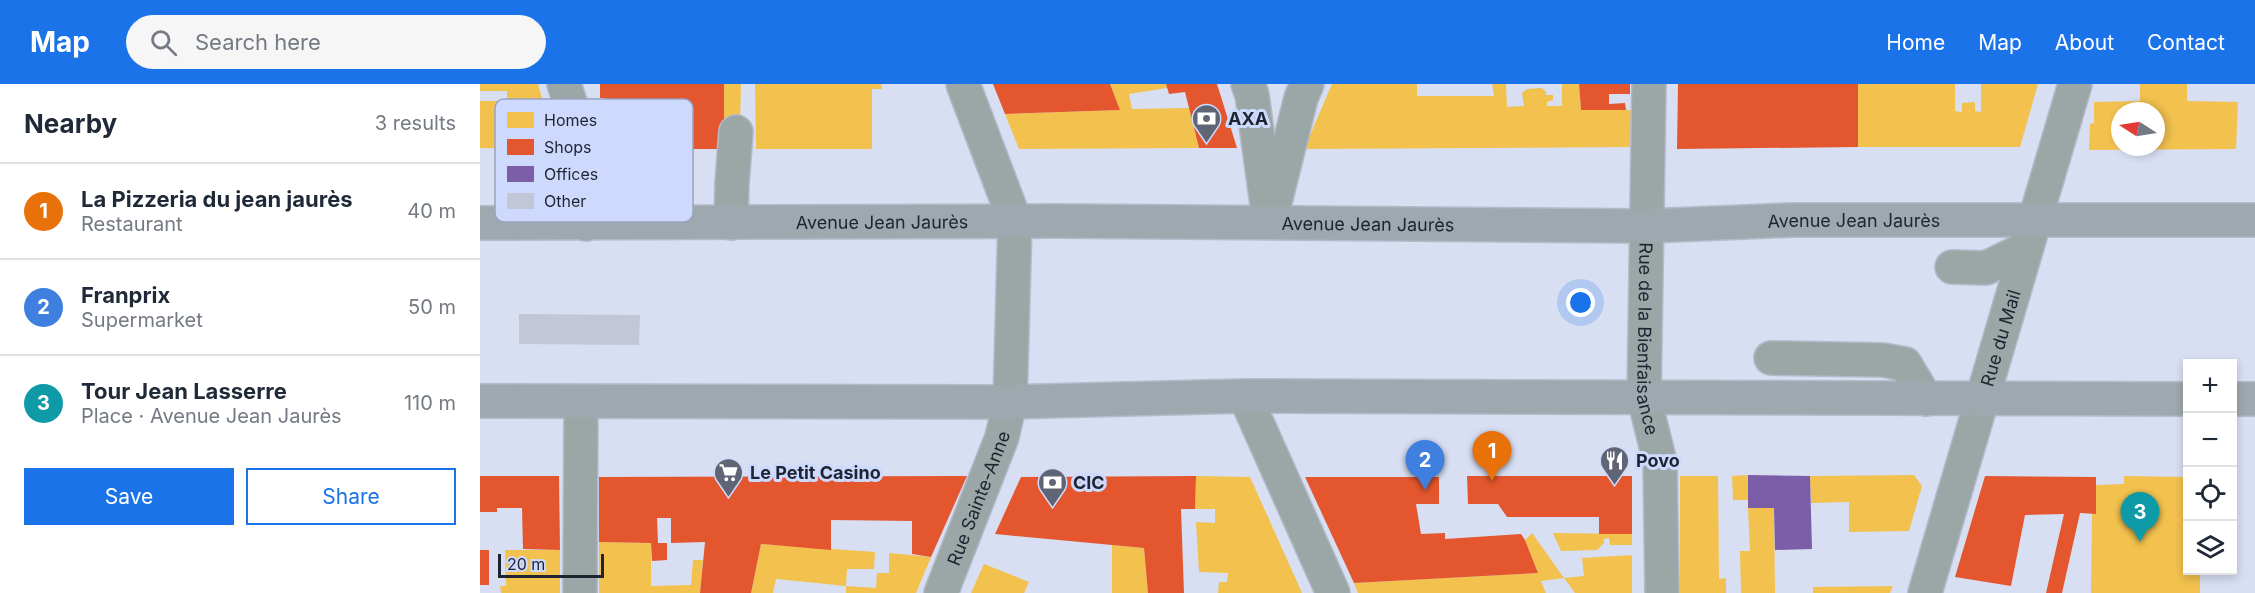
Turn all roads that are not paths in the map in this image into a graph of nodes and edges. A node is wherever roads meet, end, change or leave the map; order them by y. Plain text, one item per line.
1 (564, 84) edge
2 (963, 84) edge
3 (1649, 84) edge
4 (2075, 84) edge
5 (1250, 89) edge
6 (1304, 91) edge
7 (569, 99) edge
8 (736, 132) dead end
9 (2255, 220) edge
10 (1015, 221) junction
11 (1270, 222) junction
12 (480, 223) edge
13 (732, 223) junction
14 (586, 224) joint
15 (1647, 226) junction
16 (2030, 235) junction
17 (1952, 267) dead end
18 (1771, 358) dead end
19 (1245, 396) junction
20 (1644, 398) junction
21 (1926, 399) junction
22 (1981, 399) junction
23 (2183, 399) edge
24 (2237, 399) edge
25 (2255, 399) edge
26 (480, 401) edge
27 (581, 402) junction
28 (1010, 402) junction
29 (580, 593) edge
30 (941, 593) edge
31 (1333, 593) edge
32 (1662, 593) edge
33 (1925, 593) edge

1 - 7 street
2 - 10 street
3 - 15 street, Rue de la Bienfaisance
4 - 16 street, Rue du Mail
5 - 6 street
5 - 11 street
6 - 11 street
8 - 13 street
9 - 16 main road, Avenue Jean Jaurès
10 - 11 main road, Avenue Jean Jaurès
10 - 13 main road, Avenue Jean Jaurès
10 - 28 street, Rue Sainte-Anne
11 - 15 main road, Avenue Jean Jaurès
12 - 14 main road, Avenue Jean Jaurès
13 - 14 main road, Avenue Jean Jaurès
15 - 16 main road, Avenue Jean Jaurès
15 - 20 street, Rue de la Bienfaisance
16 - 17 street
16 - 22 street, Rue du Mail
18 - 21 street
19 - 20 main road
19 - 28 main road
19 - 31 street
20 - 21 main road
20 - 32 street, Rue de la Bienfaisance
21 - 22 main road
22 - 23 main road
22 - 33 street, Rue du Mail
24 - 25 main road
26 - 27 main road
27 - 28 main road
27 - 29 street
28 - 30 street, Rue Sainte-Anne

